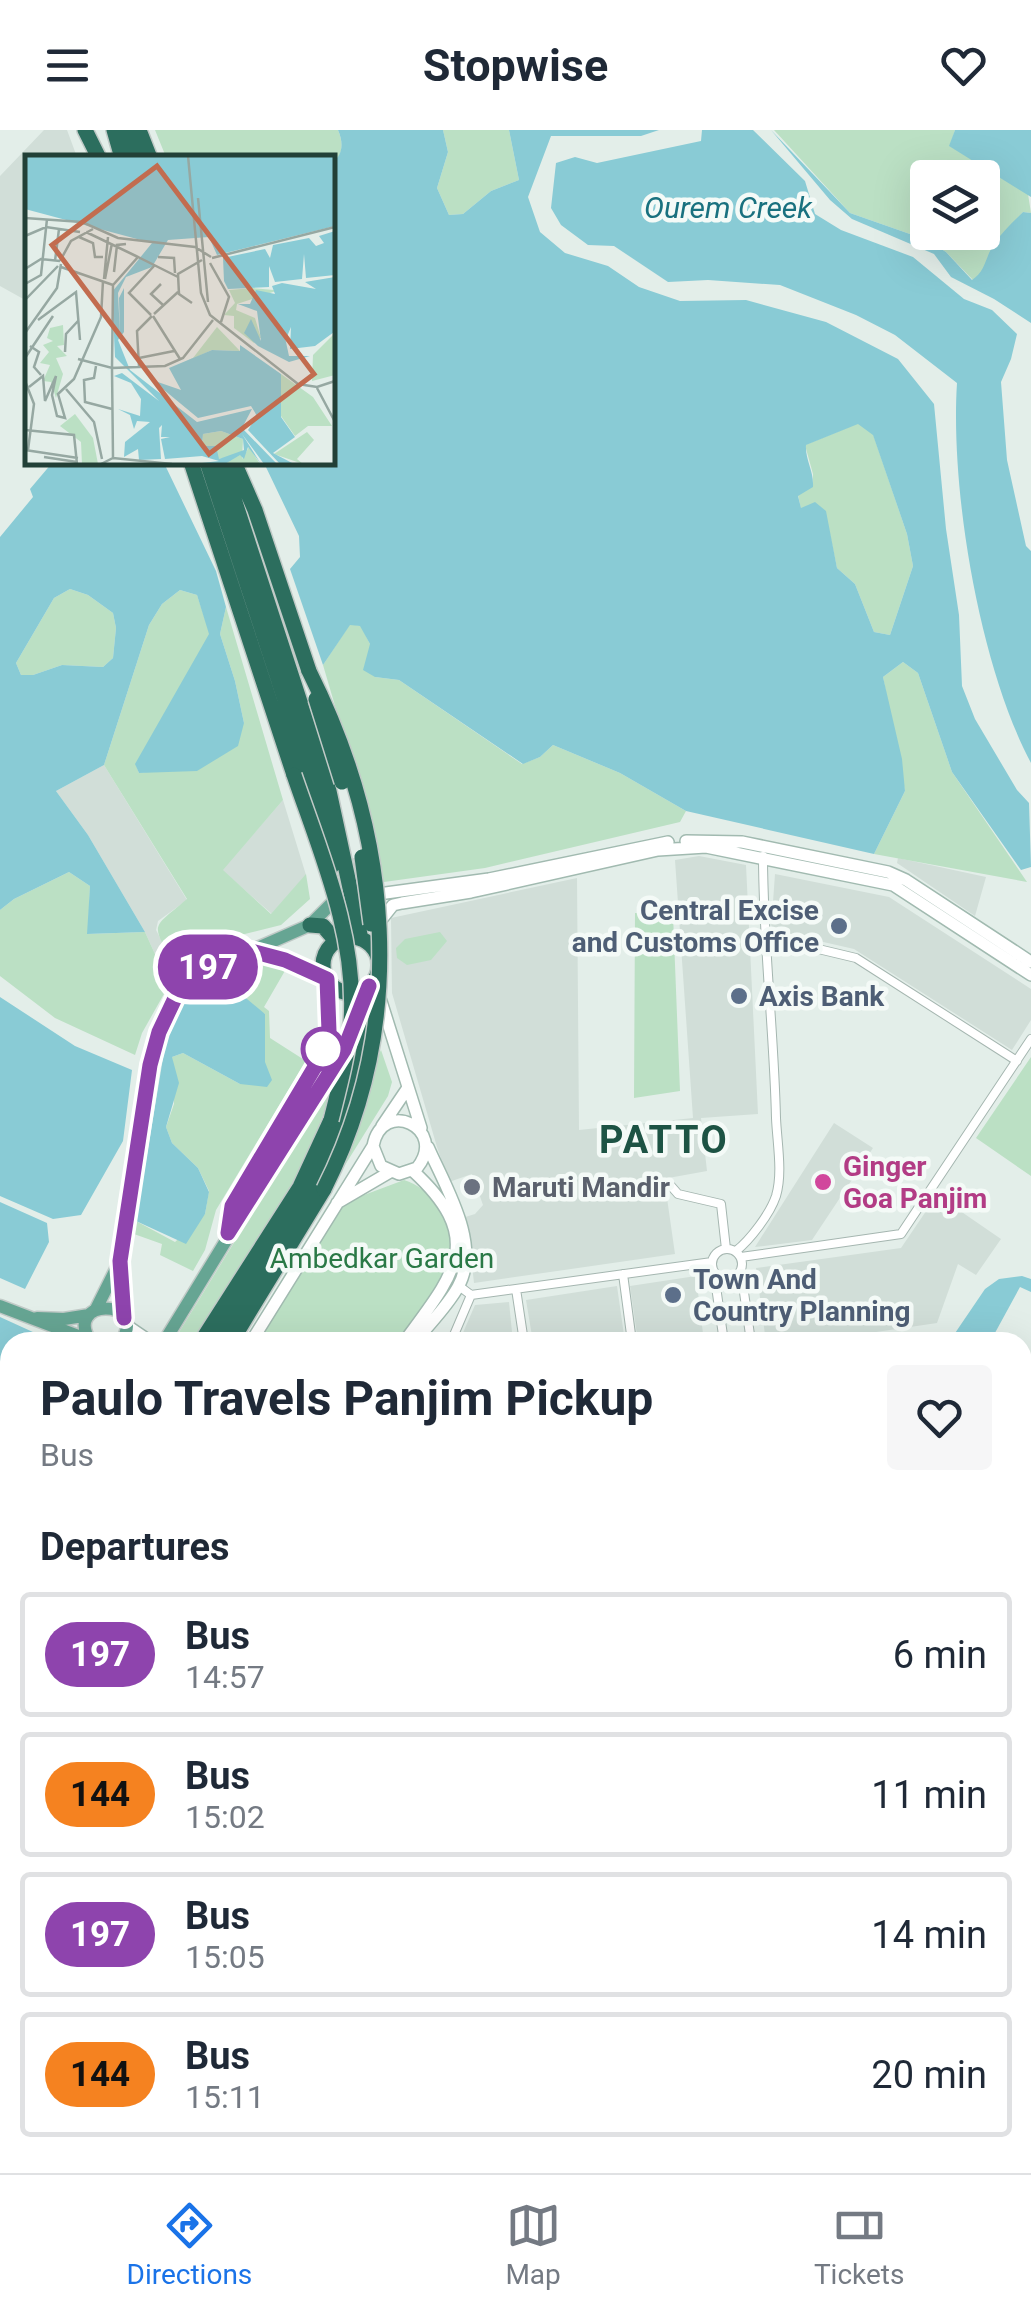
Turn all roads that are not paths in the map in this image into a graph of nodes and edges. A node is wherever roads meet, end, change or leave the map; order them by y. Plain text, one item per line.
1 (86, 130) edge
2 (114, 130) edge
3 (133, 132) edge
4 (90, 155) edge
5 (98, 155) edge
6 (125, 155) edge
7 (148, 155) edge
8 (192, 465) edge
9 (208, 465) edge
10 (223, 465) edge
11 (235, 465) edge
12 (246, 465) edge
13 (255, 510) junction
14 (309, 671) junction
15 (763, 851) junction
16 (345, 899) junction
17 (310, 925) junction
18 (764, 936) junction
19 (337, 941) junction
20 (367, 943) junction
21 (251, 951) junction
22 (1030, 970) edge
23 (327, 979) junction
24 (372, 983) junction
25 (1031, 1039) edge
26 (1017, 1061) junction
27 (408, 1088) junction
28 (380, 1128) junction
29 (424, 1139) junction
30 (372, 1146) junction
31 (413, 1171) junction
32 (390, 1172) junction
33 (627, 1190) dead end
34 (336, 1204) junction
35 (228, 1233) junction
36 (734, 1252) junction
37 (120, 1261) junction
38 (713, 1266) junction
39 (740, 1271) junction
40 (623, 1274) junction
41 (459, 1286) junction
42 (516, 1289) junction
43 (471, 1296) junction
44 (0, 1306) edge
45 (92, 1312) junction
46 (25, 1317) junction
47 (125, 1322) junction
48 (57, 1329) junction
49 (59, 1332) edge
50 (65, 1332) edge
51 (87, 1332) edge
52 (122, 1332) edge
53 (138, 1332) edge
54 (170, 1332) edge
55 (207, 1332) edge
56 (222, 1332) edge
57 (237, 1332) edge
58 (257, 1332) edge
59 (412, 1332) edge
60 (423, 1332) edge
61 (455, 1332) edge
62 (522, 1332) edge
63 (631, 1332) edge
64 (723, 1332) edge
65 (749, 1332) edge

1 - 4 highway
1 - 5 highway
2 - 6 highway
3 - 7 highway
8 - 55 highway, bridge
9 - 16 highway
10 - 16 highway
11 - 13 highway
12 - 13 highway
13 - 14 highway
14 - 56 highway, bridge
14 - 57 highway, bridge
15 - 16 main road
15 - 18 street
15 - 20 main road
15 - 22 main road
16 - 17 main road
16 - 19 highway
16 - 20 highway
17 - 19 highway
17 - 21 main road
18 - 26 street
18 - 36 street
19 - 20 highway
19 - 23 highway
20 - 24 highway
21 - 23 main road
21 - 37 main road
23 - 24 highway
23 - 35 main road
24 - 27 main road
24 - 35 main road
25 - 26 street
26 - 36 street
27 - 28 main road
27 - 29 main road
28 - 29 main road
28 - 30 main road
29 - 31 main road
29 - 41 main road
30 - 32 main road
30 - 34 main road
31 - 32 main road
31 - 59 main road
32 - 34 main road
33 - 36 street
34 - 58 main road
35 - 54 main road
36 - 38 street
36 - 39 street
37 - 45 main road
37 - 47 main road
38 - 39 street
38 - 40 street
38 - 64 street
39 - 65 street
40 - 42 street
40 - 63 street
41 - 43 street
41 - 60 main road
42 - 43 street
42 - 62 street
43 - 61 street
44 - 46 main road
45 - 46 main road
45 - 47 main road
45 - 51 main road
46 - 48 main road
47 - 52 main road
47 - 53 main road
48 - 49 main road
48 - 50 main road

